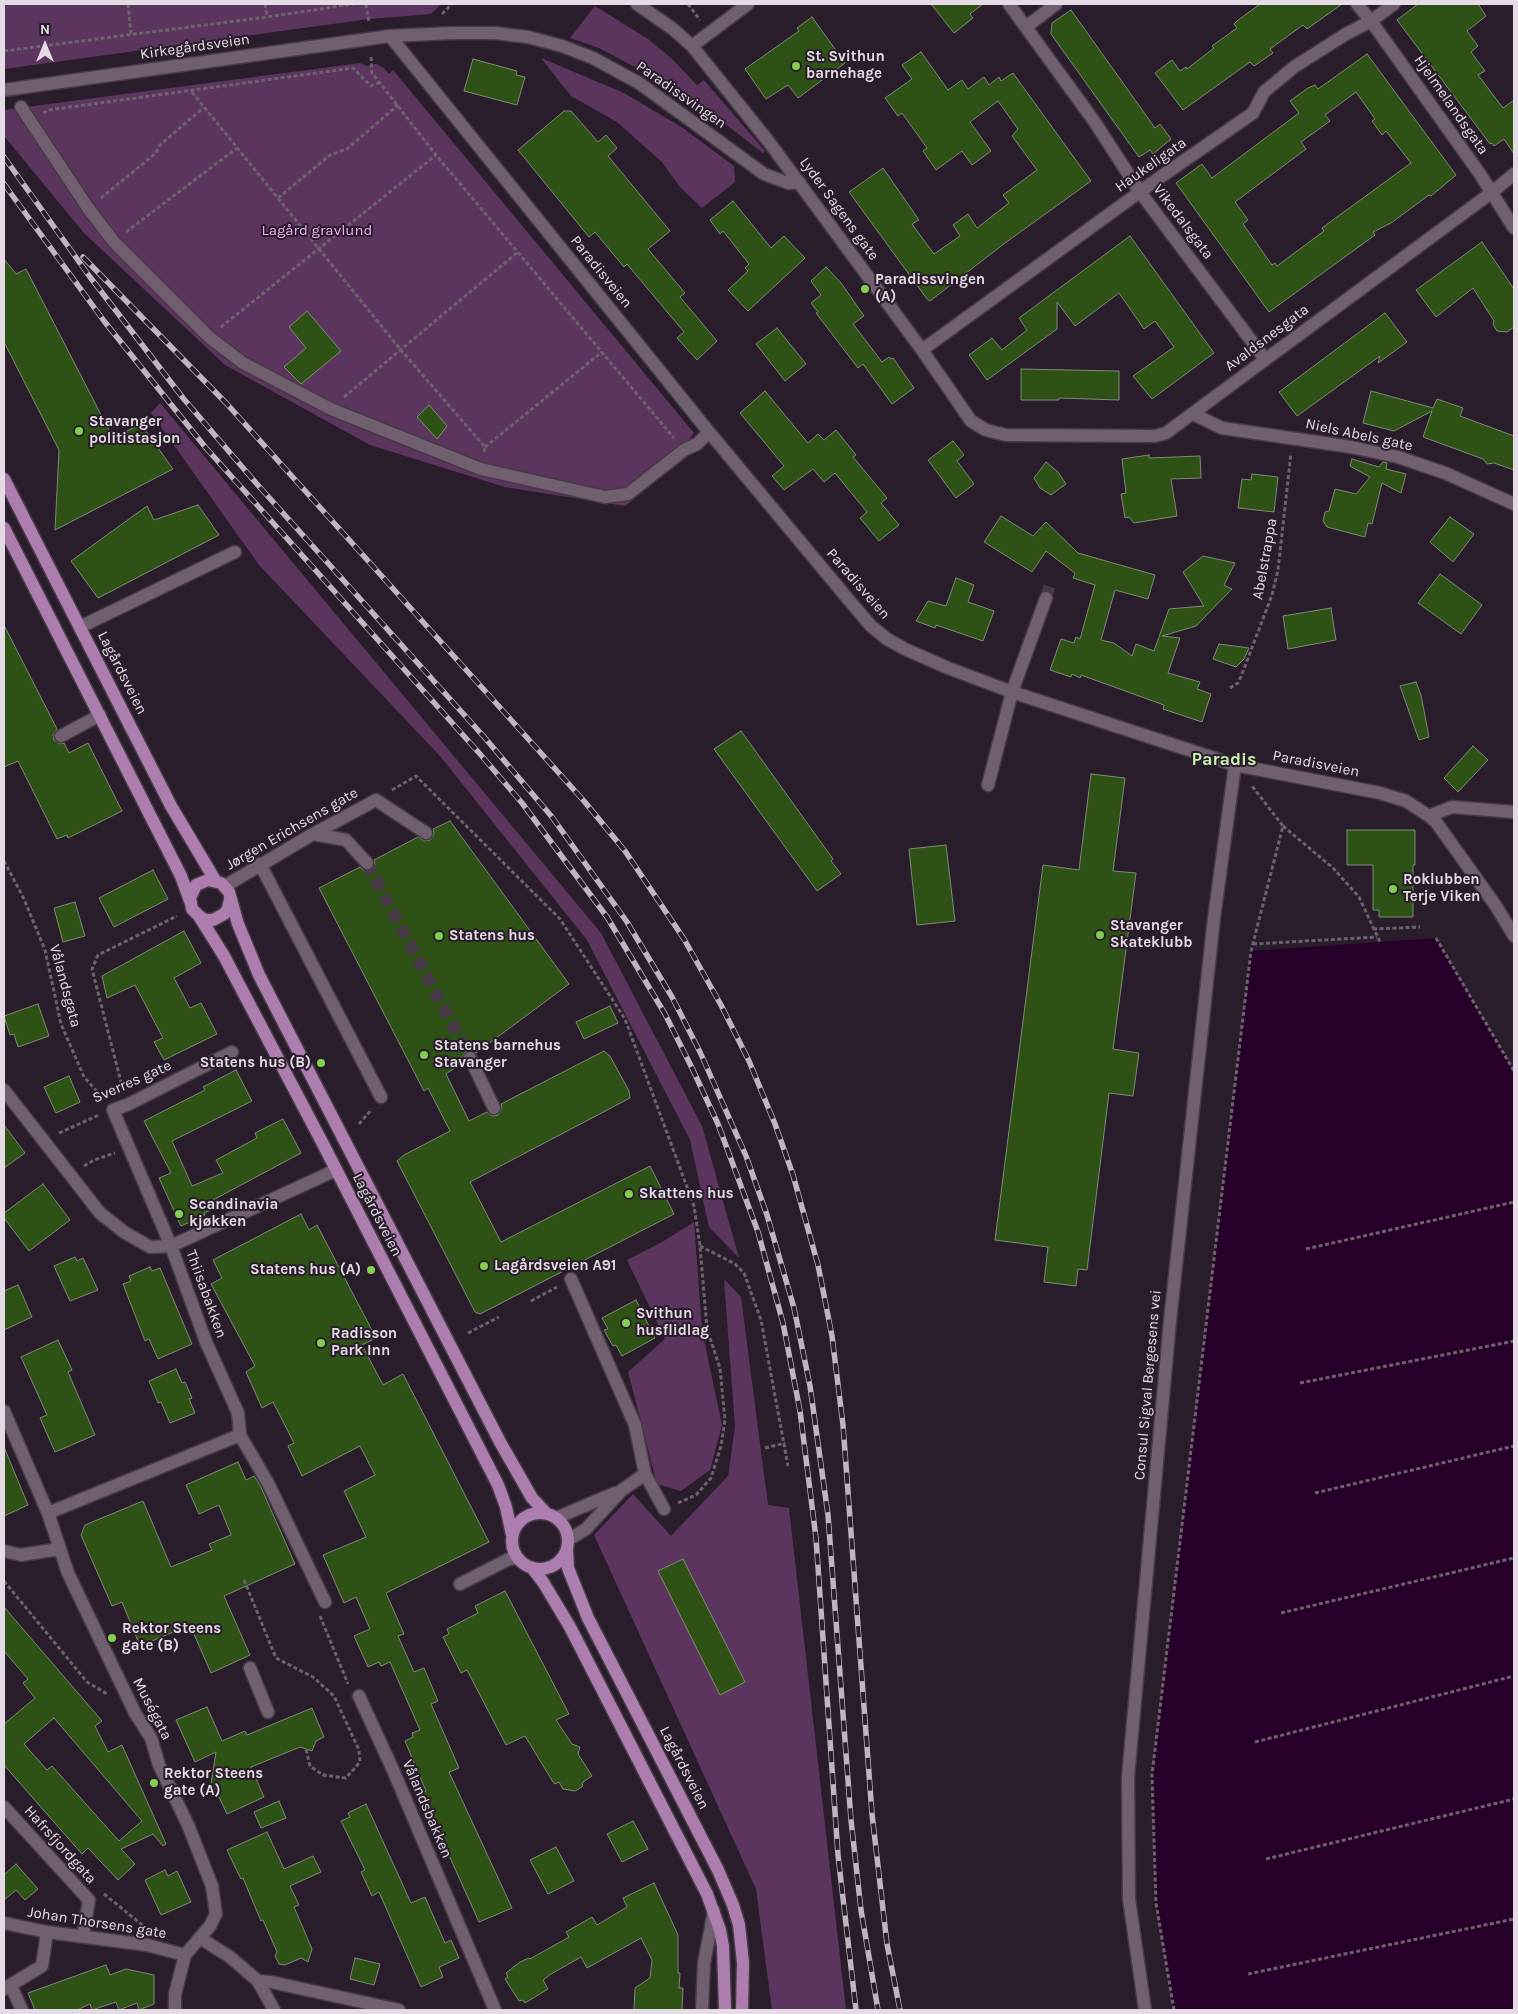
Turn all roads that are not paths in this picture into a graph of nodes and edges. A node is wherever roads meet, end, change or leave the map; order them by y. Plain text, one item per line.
1 (637, 4) edge
2 (748, 4) edge
3 (1009, 4) edge
4 (1056, 4) edge
5 (1357, 4) edge
6 (1394, 4) edge
7 (1371, 21) junction
8 (1026, 27) junction
9 (390, 36) junction
10 (692, 46) junction
11 (4, 90) edge
12 (21, 107) dead end
13 (1514, 174) edge
14 (800, 182) junction
15 (1140, 192) junction
16 (1491, 193) junction
17 (1514, 228) edge
18 (922, 350) junction
19 (1265, 360) junction
20 (1193, 414) junction
21 (710, 432) junction
22 (1006, 435) joint
23 (4, 479) edge
24 (1514, 504) edge
25 (4, 528) edge
26 (235, 552) dead end
27 (1046, 598) tunnel mouth
28 (80, 627) junction
29 (1012, 692) junction
30 (100, 715) junction
31 (61, 736) dead end
32 (1235, 765) junction
33 (988, 785) dead end
34 (1514, 812) edge
35 (1429, 816) junction
36 (426, 832) dead end
37 (313, 834) junction
38 (367, 863) tunnel mouth
39 (260, 864) junction
40 (220, 883) junction
41 (230, 899) junction
42 (190, 903) junction
43 (199, 916) junction
44 (1514, 936) edge
45 (232, 1052) dead end
46 (470, 1058) tunnel mouth
47 (4, 1090) edge
48 (381, 1097) dead end
49 (494, 1108) dead end
50 (113, 1110) joint
51 (336, 1170) junction
52 (171, 1246) junction
53 (571, 1279) dead end
54 (4, 1411) edge
55 (240, 1435) junction
56 (645, 1474) junction
57 (622, 1490) junction
58 (664, 1510) road end
59 (48, 1513) junction
60 (552, 1516) junction
61 (512, 1535) junction
62 (567, 1544) junction
63 (59, 1549) junction
64 (4, 1551) edge
65 (517, 1558) junction
66 (533, 1568) junction
67 (460, 1584) dead end
68 (325, 1602) dead end
69 (250, 1668) dead end
70 (359, 1696) road end
71 (268, 1712) dead end
72 (4, 1807) edge
73 (714, 1911) junction
74 (4, 1923) edge
75 (47, 1932) junction
76 (83, 1936) junction
77 (200, 1938) junction
78 (185, 1955) junction
79 (258, 1981) junction
80 (8, 1987) edge
81 (22, 2010) edge
82 (175, 2010) edge
83 (274, 2010) edge
84 (399, 2010) edge
85 (495, 2010) edge
86 (702, 2010) edge
87 (725, 2010) edge
88 (742, 2010) edge
89 (1145, 2010) edge

1 - 10 street, Lyder Sagens gate
2 - 10 street
3 - 8 street, Vikedalsgata
4 - 8 street
5 - 7 street, Hjelmelandsgata
6 - 7 street, Haukeligata
7 - 15 street, Haukeligata
7 - 16 street, Hjelmelandsgata
8 - 15 street, Vikedalsgata
9 - 11 street, Kirkegårdsveien
9 - 14 street, Paradissvingen
9 - 21 street, Paradisveien
10 - 14 street, Lyder Sagens gate
12 - 21 street
13 - 16 street, Avaldsnesgata
14 - 18 street, Lyder Sagens gate
15 - 18 street, Haukeligata
15 - 19 street, Vikedalsgata
16 - 17 street, Hjelmelandsgata
16 - 19 street, Avaldsnesgata
18 - 22 street, Lyder Sagens gate
19 - 20 street, Avaldsnesgata
20 - 22 street, Avaldsnesgata
20 - 24 street, Niels Abels gate
21 - 29 street, Paradisveien
23 - 28 main road, Lagårdsveien
25 - 30 main road
26 - 28 street
27 - 29 street
28 - 40 main road, Lagårdsveien
29 - 32 street, Paradisveien
29 - 33 street
30 - 31 street
30 - 42 main road
32 - 35 street, Paradisveien
32 - 89 street, Consul Sigval Bergesens vei
34 - 35 street
35 - 44 street, Paradisveien
36 - 37 street, Jørgen Erichsens gate
37 - 38 street
37 - 39 street, Jørgen Erichsens gate
39 - 40 street, Jørgen Erichsens gate
39 - 48 street
40 - 41 main road
40 - 42 main road
41 - 43 main road
41 - 60 main road, Lagårdsveien
42 - 43 main road
43 - 51 main road, Lagårdsveien
45 - 50 street, Sverres gate
46 - 49 street
47 - 52 street
50 - 52 street, Thiisabakken
51 - 52 street
51 - 61 main road, Lagårdsveien
52 - 55 street, Thiisabakken
53 - 56 street
54 - 59 street, Muségata
55 - 59 street
55 - 68 street, Thiisabakken
56 - 57 street
56 - 58 street
57 - 60 street
57 - 62 street
59 - 63 street, Muségata
60 - 61 main road
60 - 62 main road
61 - 65 main road
62 - 66 main road
62 - 88 main road, Lagårdsveien
63 - 64 street
63 - 77 street, Muségata
65 - 66 main road
65 - 67 street
66 - 73 main road
69 - 71 street
70 - 85 street, Vålandsbakken
72 - 76 street, Hafrsfjordgata
73 - 86 street
73 - 87 main road
74 - 75 street, Johan Thorsens gate
75 - 76 street, Johan Thorsens gate
75 - 80 street
76 - 78 street, Johan Thorsens gate
77 - 78 street, Muségata
77 - 79 street
78 - 82 street
79 - 83 street
79 - 84 street
80 - 81 street

